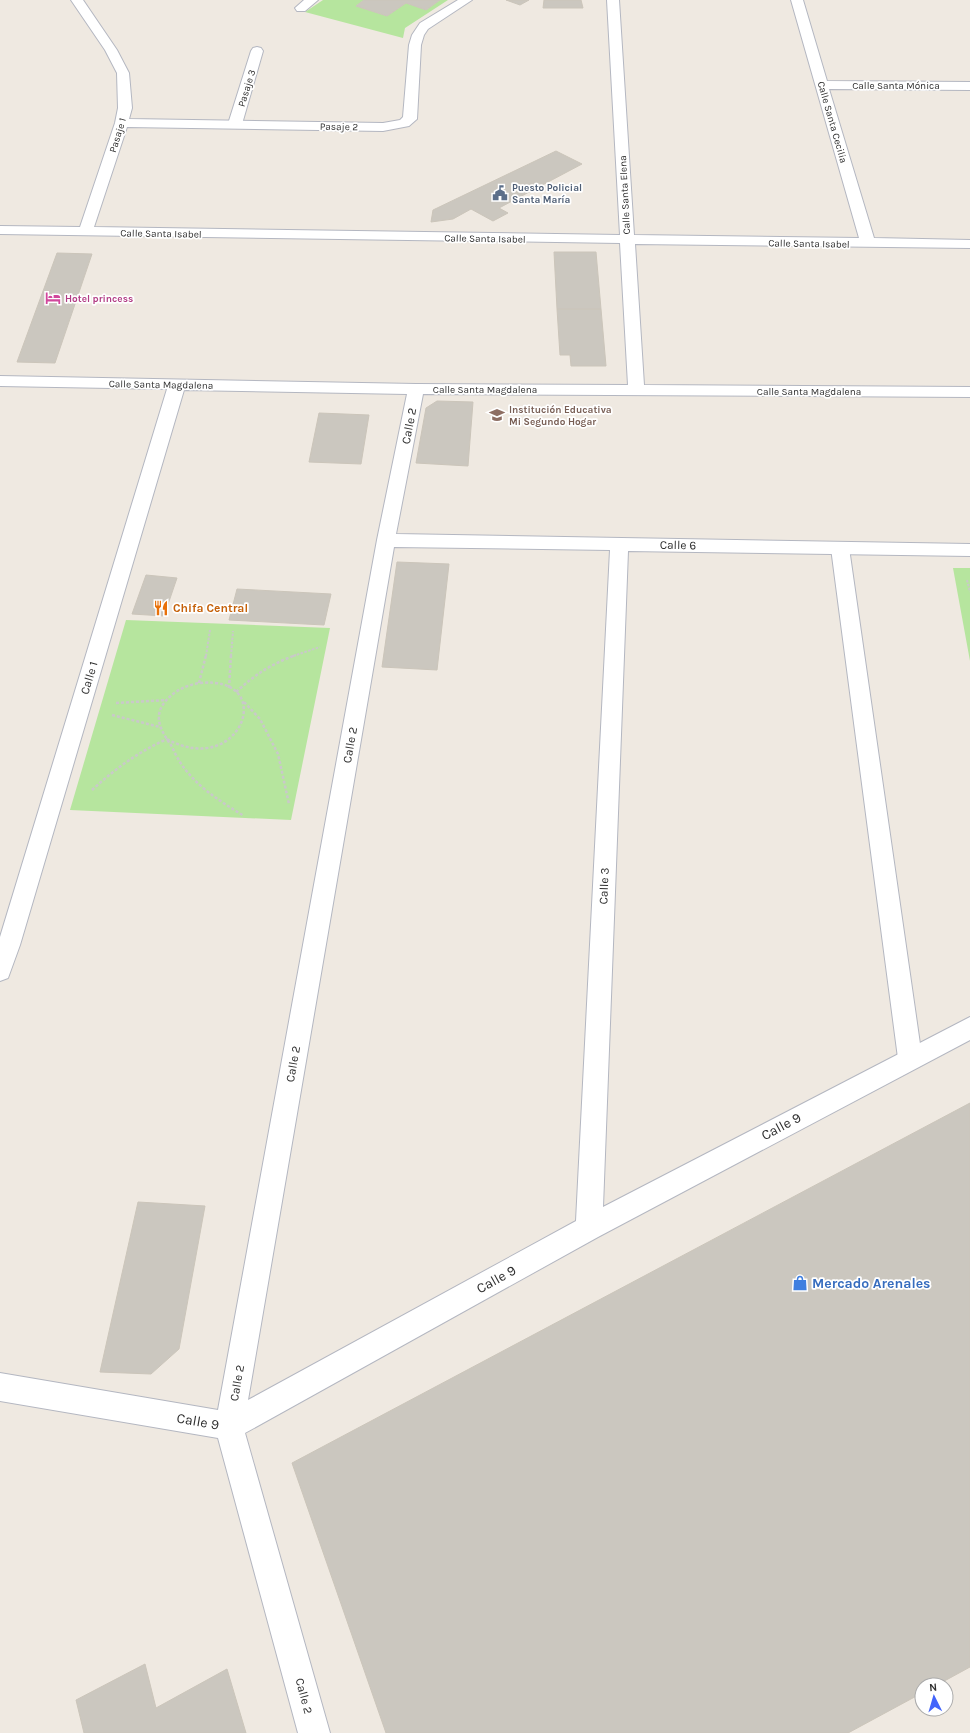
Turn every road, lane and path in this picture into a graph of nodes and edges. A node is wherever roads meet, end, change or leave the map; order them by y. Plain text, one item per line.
1 (77, 0) edge
2 (312, 0) edge
3 (466, 0) edge
4 (613, 0) edge
5 (797, 0) edge
6 (301, 8) dead end
7 (258, 51) dead end
8 (822, 85) junction
9 (970, 86) edge
10 (122, 123) junction
11 (235, 124) junction
12 (0, 230) edge
13 (85, 232) junction
14 (626, 240) junction
15 (868, 244) junction
16 (970, 244) edge
17 (0, 381) edge
18 (177, 384) junction
19 (416, 388) junction
20 (636, 390) junction
21 (970, 392) edge
22 (386, 540) junction
23 (618, 544) junction
24 (840, 548) junction
25 (970, 550) edge
26 (210, 630) dead end
27 (233, 631) dead end
28 (320, 647) dead end
29 (199, 683) junction
30 (230, 688) junction
31 (236, 692) junction
32 (168, 700) junction
33 (243, 702) junction
34 (114, 703) dead end
35 (111, 715) dead end
36 (160, 727) junction
37 (167, 740) junction
38 (89, 793) dead end
39 (289, 804) dead end
40 (244, 816) dead end
41 (0, 971) edge
42 (970, 1028) edge
43 (910, 1058) junction
44 (589, 1228) junction
45 (0, 1387) edge
46 (229, 1426) junction
47 (314, 1733) edge

1 - 10 street, Pasaje 1
2 - 6 street
3 - 11 street, Pasaje 2
4 - 14 street, Calle Santa Elena
5 - 8 street, Calle Santa Cecilia
7 - 11 street, Pasaje 3
8 - 9 street, Calle Santa Mónica
8 - 15 street, Calle Santa Cecilia
10 - 11 street, Pasaje 2
10 - 13 street, Pasaje 1
12 - 13 street, Calle Santa Isabel
13 - 14 street, Calle Santa Isabel
14 - 15 street, Calle Santa Isabel
14 - 20 street, Calle Santa Elena
15 - 16 street, Calle Santa Isabel
17 - 18 street, Calle Santa Magdalena
18 - 19 street, Calle Santa Magdalena
18 - 41 street, Calle 1
19 - 20 street, Calle Santa Magdalena
19 - 22 street, Calle 2
20 - 21 street, Calle Santa Magdalena
22 - 23 street, Calle 6
22 - 46 street, Calle 2
23 - 24 street, Calle 6
23 - 44 street, Calle 3
24 - 25 street, Calle 6
24 - 43 street
26 - 29 path
27 - 30 path
28 - 31 path
29 - 30 path
29 - 32 path
30 - 31 path
31 - 33 path
32 - 34 path
32 - 36 path
33 - 37 path
33 - 39 path
35 - 36 path
36 - 37 path
37 - 38 path
37 - 40 path
42 - 43 street, Calle 9
43 - 44 street, Calle 9
44 - 46 street, Calle 9
45 - 46 street, Calle 9
46 - 47 street, Calle 2

